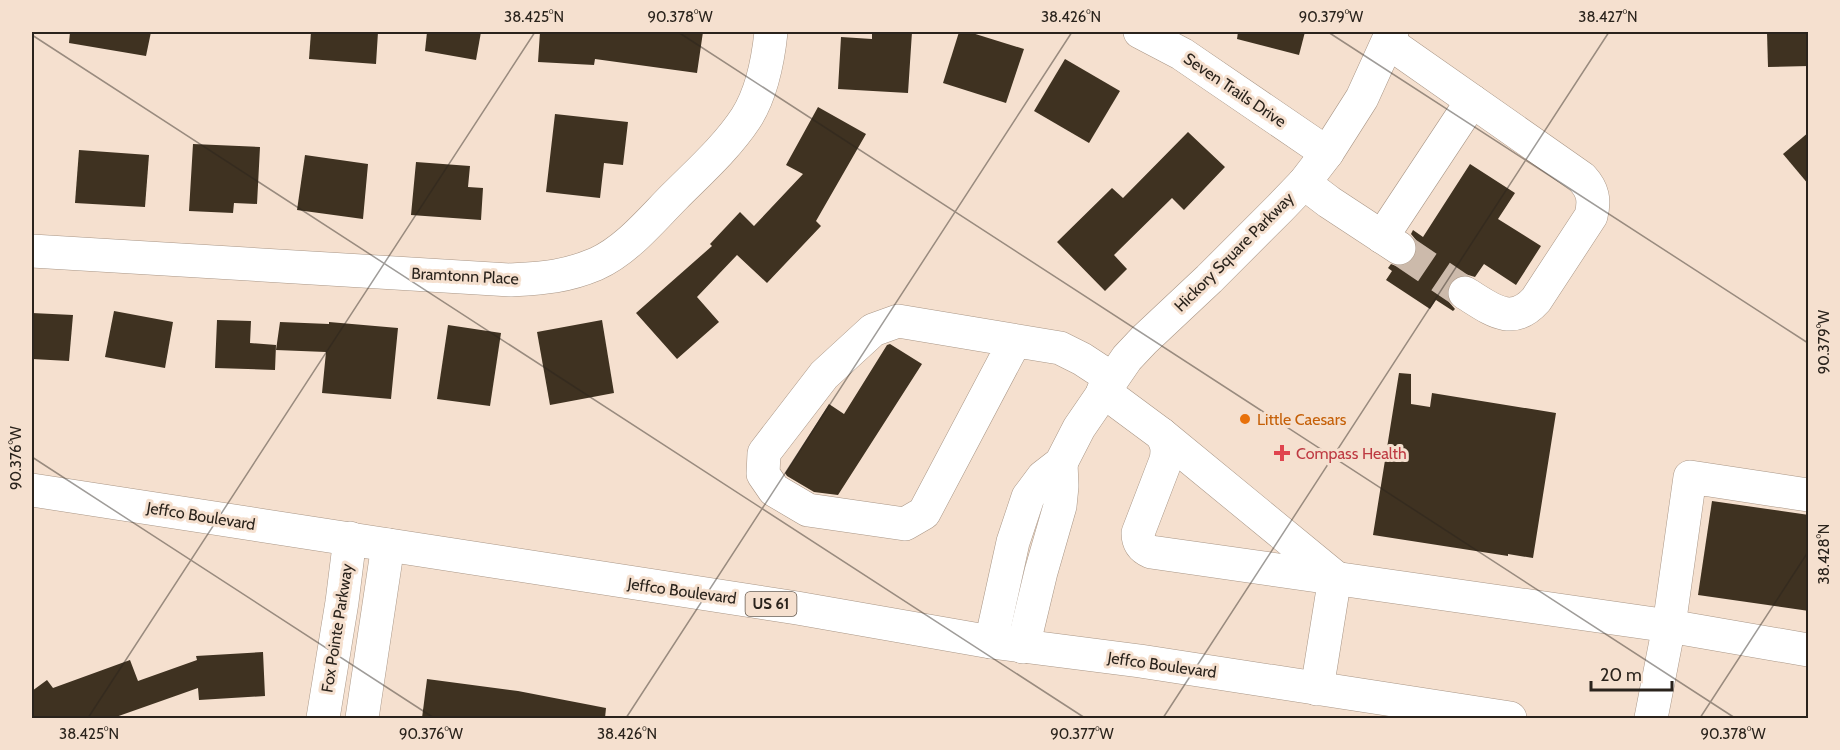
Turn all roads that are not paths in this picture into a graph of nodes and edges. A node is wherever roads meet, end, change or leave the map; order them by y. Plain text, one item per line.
1 (771, 32) edge
2 (1140, 32) edge
3 (1390, 37) edge
4 (1472, 101) junction
5 (1328, 153) junction
6 (1304, 183) junction
7 (32, 251) edge
8 (1466, 292) tunnel mouth
9 (1015, 341) junction
10 (1107, 385) junction
11 (1161, 434) junction
12 (1061, 463) junction
13 (32, 490) edge
14 (1809, 495) edge
15 (350, 538) junction
16 (388, 545) junction
17 (1335, 577) junction
18 (1669, 626) junction
19 (991, 642) junction
20 (1023, 647) junction
21 (1809, 650) edge
22 (1317, 689) junction
23 (322, 718) edge
24 (362, 718) edge
25 (1510, 718) edge
26 (1651, 718) edge

1 - 7 street, Bramtonn Place
2 - 5 street, Seven Trails Drive
3 - 4 street
3 - 5 street, Hickory Square Parkway
4 - 6 street
4 - 8 street
5 - 6 street, Hickory Square Parkway
6 - 10 street, Hickory Square Parkway
9 - 9 street
9 - 10 street
10 - 11 street
10 - 12 street, Hickory Square Parkway
11 - 17 street
11 - 17 street
12 - 19 street, Hickory Square Parkway
12 - 20 street, Hickory Square Parkway
13 - 15 street, Jeffco Boulevard / US 61
14 - 18 street
15 - 16 street, Jeffco Boulevard / US 61
15 - 23 street, Fox Pointe Parkway
16 - 19 street, Jeffco Boulevard / US 61
16 - 24 street
17 - 18 street
17 - 22 street
18 - 21 street
18 - 26 street
19 - 20 street, Jeffco Boulevard / US 61
20 - 22 street, Jeffco Boulevard / US 61
22 - 25 street, Jeffco Boulevard / US 61

